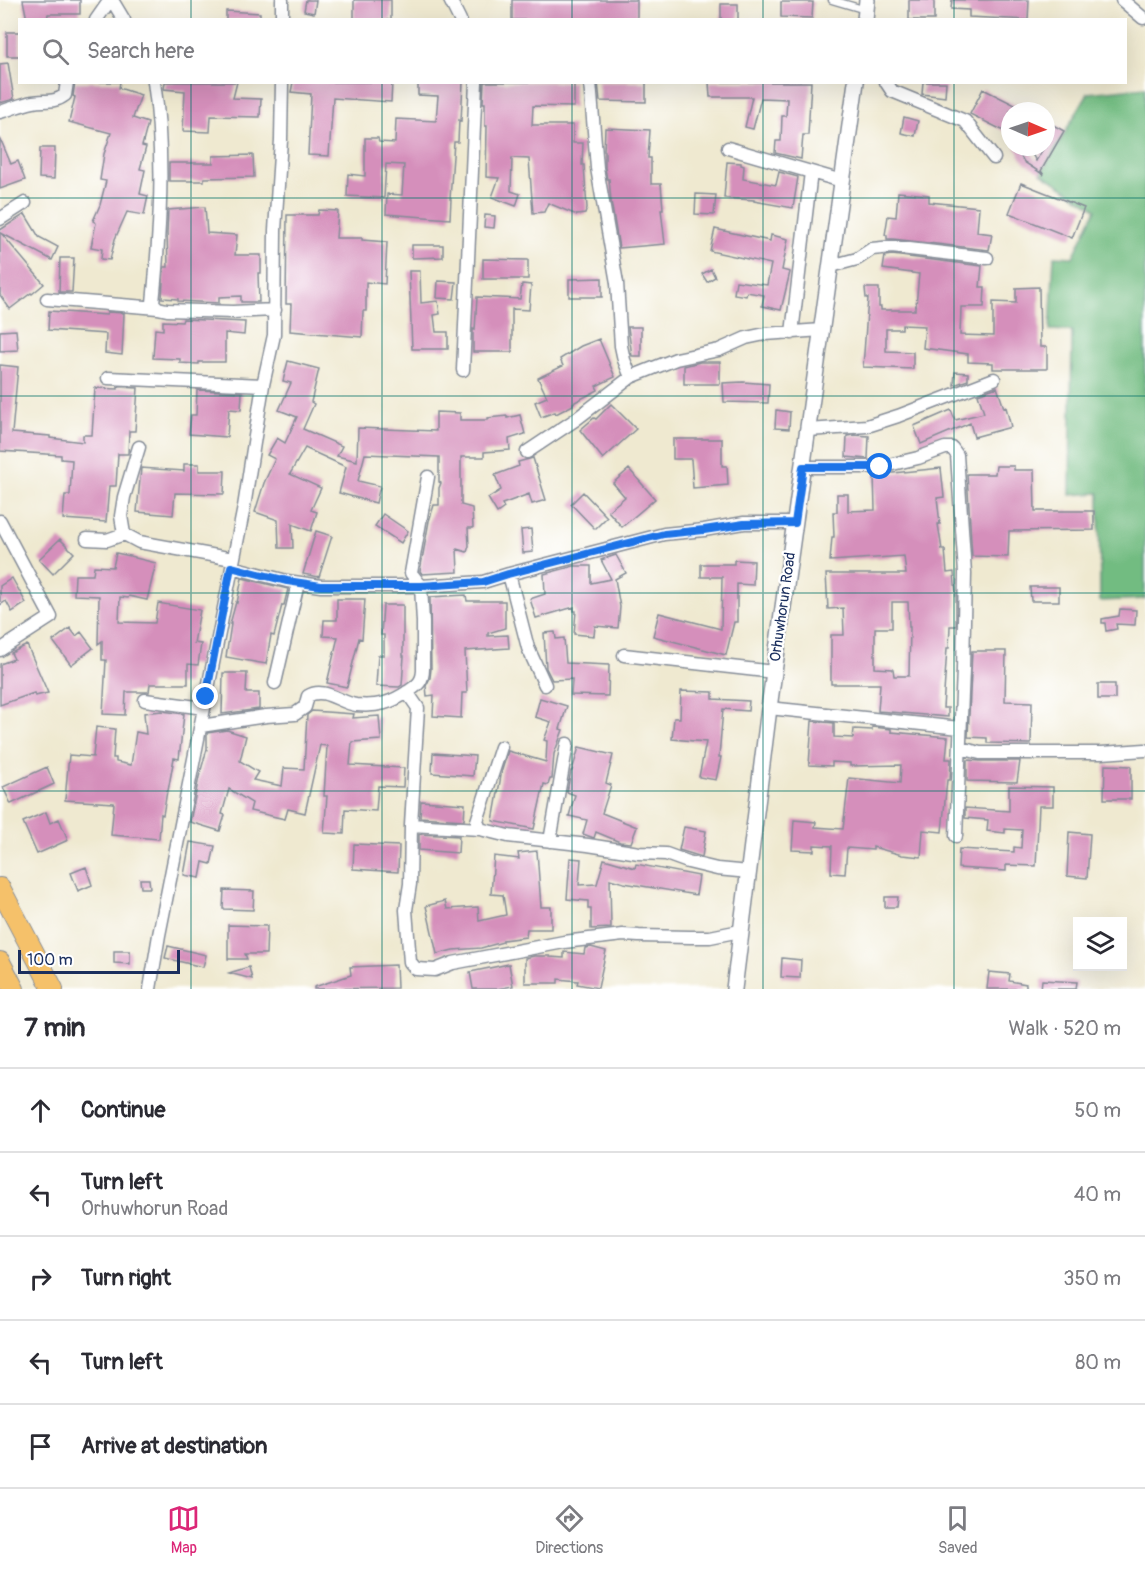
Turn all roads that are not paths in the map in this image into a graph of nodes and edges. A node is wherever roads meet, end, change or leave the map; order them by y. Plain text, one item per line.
1 (111, 0) edge
2 (282, 0) edge
3 (450, 0) edge
4 (832, 0) edge
5 (1122, 0) edge
6 (866, 10) edge
7 (98, 18) edge
8 (123, 18) edge
9 (282, 18) edge
10 (459, 18) edge
11 (1143, 18) dead end
12 (67, 84) edge
13 (154, 84) edge
14 (282, 84) edge
15 (476, 84) edge
16 (591, 84) edge
17 (856, 84) edge
18 (887, 84) edge
19 (0, 112) edge
20 (728, 148) dead end
21 (994, 158) dead end
22 (811, 172) junction
23 (842, 181) junction
24 (25, 203) dead end
25 (0, 219) edge
26 (987, 258) dead end
27 (831, 266) junction
28 (47, 299) dead end
29 (158, 308) junction
30 (275, 310) junction
31 (822, 330) junction
32 (792, 333) junction
33 (463, 370) dead end
34 (631, 377) junction
35 (108, 378) dead end
36 (994, 379) dead end
37 (263, 385) junction
38 (808, 430) junction
39 (139, 447) dead end
40 (527, 452) dead end
41 (803, 467) junction
42 (428, 477) dead end
43 (0, 521) edge
44 (795, 523) junction
45 (124, 534) junction
46 (87, 539) dead end
47 (232, 563) junction
48 (508, 574) junction
49 (298, 582) junction
50 (421, 586) junction
51 (0, 650) edge
52 (624, 655) dead end
53 (774, 672) junction
54 (275, 683) dead end
55 (545, 686) dead end
56 (407, 692) junction
57 (145, 700) dead end
58 (204, 708) junction
59 (770, 708) junction
60 (201, 726) junction
61 (960, 728) junction
62 (567, 744) dead end
63 (501, 747) dead end
64 (961, 748) junction
65 (1145, 750) edge
66 (411, 825) junction
67 (480, 829) junction
68 (956, 836) dead end
69 (550, 841) junction
70 (749, 872) junction
71 (0, 888) edge
72 (740, 931) junction
73 (0, 962) edge
74 (14, 989) edge
75 (53, 989) edge
76 (150, 989) edge
77 (734, 989) edge

1 - 7 street
1 - 8 street
2 - 9 street
3 - 10 street
4 - 6 lane
5 - 11 street
12 - 19 street
13 - 29 street
14 - 30 street
15 - 33 street
16 - 34 street
17 - 23 street, Orhuwhorun Road
18 - 21 street
20 - 22 street
22 - 23 street
22 - 32 street
23 - 27 street, Orhuwhorun Road
24 - 25 street
26 - 27 street
27 - 31 street, Orhuwhorun Road
28 - 29 street
29 - 30 street
30 - 37 street
31 - 32 street
31 - 38 street, Orhuwhorun Road
32 - 34 street
34 - 40 street
35 - 37 street
36 - 38 street
37 - 47 street
38 - 41 street, Orhuwhorun Road
39 - 45 street
41 - 44 street, Orhuwhorun Road
41 - 61 street
42 - 50 street
43 - 51 street
44 - 48 street
44 - 53 street, Orhuwhorun Road
45 - 46 street
45 - 47 street
47 - 49 street
47 - 58 street
48 - 50 street
48 - 55 street
49 - 50 street
49 - 54 street
50 - 56 street
52 - 53 street
53 - 59 street, Orhuwhorun Road
56 - 60 street
56 - 66 street
57 - 58 street
58 - 60 street
59 - 61 street
59 - 70 street, Orhuwhorun Road
60 - 76 street
61 - 64 street
62 - 69 street
63 - 67 street
64 - 65 street
64 - 68 street
66 - 67 street
66 - 72 street
67 - 69 street
69 - 70 street
70 - 72 street, Orhuwhorun Road
71 - 75 main road
72 - 77 street, Orhuwhorun Road
73 - 74 main road

